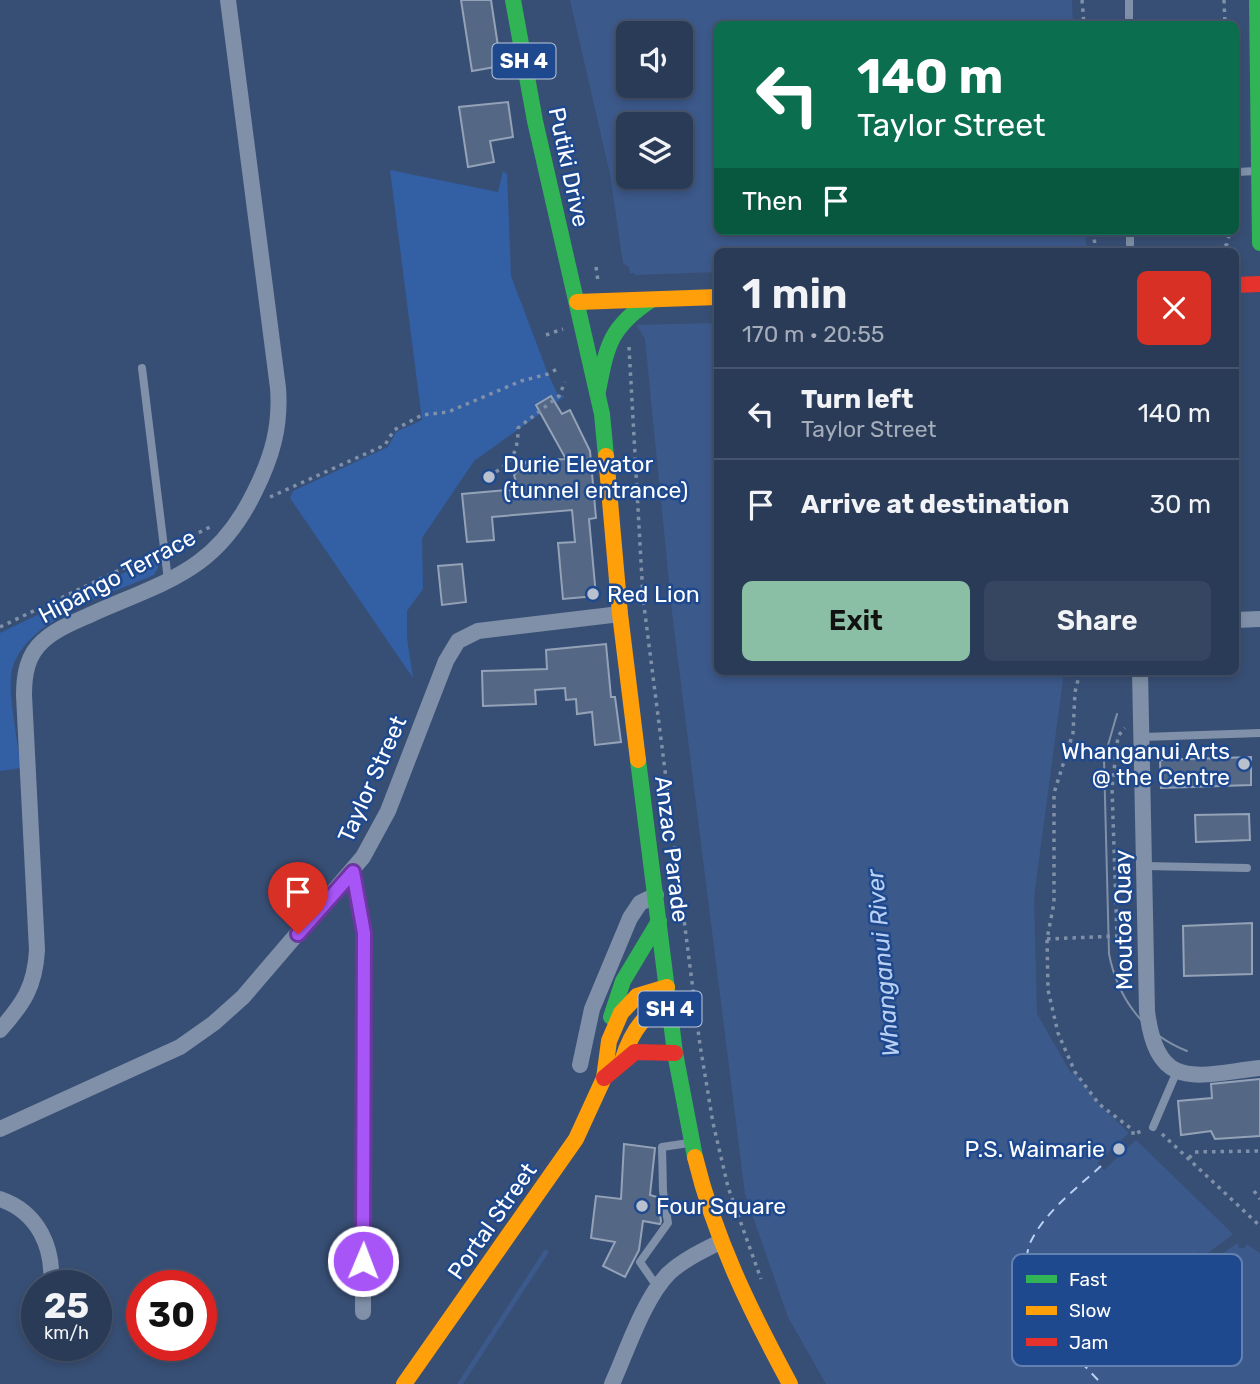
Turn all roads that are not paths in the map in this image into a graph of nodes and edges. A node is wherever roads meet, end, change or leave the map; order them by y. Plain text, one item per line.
1 (228, 0) edge
2 (513, 0) edge
3 (1129, 0) edge
4 (1256, 0) edge
5 (1129, 21) edge
6 (1259, 43) edge
7 (1239, 172) edge
8 (1259, 172) edge
9 (1130, 235) edge
10 (1260, 243) edge
11 (1130, 244) dead end
12 (1260, 284) edge
13 (1239, 285) edge
14 (714, 298) edge
15 (577, 302) junction
16 (634, 305) junction
17 (142, 368) dead end
18 (598, 391) junction
19 (167, 580) junction
20 (620, 614) junction
21 (1239, 620) edge
22 (1260, 620) edge
23 (1140, 675) edge
24 (1260, 733) edge
25 (1143, 737) junction
26 (1144, 866) junction
27 (1247, 868) dead end
28 (353, 872) junction
29 (656, 895) junction
30 (659, 921) junction
31 (668, 994) junction
32 (0, 1030) edge
33 (609, 1041) junction
34 (675, 1053) junction
35 (622, 1061) junction
36 (580, 1065) dead end
37 (1260, 1068) edge
38 (1177, 1071) junction
39 (604, 1078) junction
40 (1153, 1127) road end
41 (0, 1129) edge
42 (692, 1143) junction
43 (0, 1199) edge
44 (720, 1242) junction
45 (53, 1270) edge
46 (658, 1288) junction
47 (362, 1312) dead end
48 (404, 1384) edge
49 (612, 1384) edge
50 (790, 1384) edge

1 - 19 street, Hipango Terrace
2 - 15 main road, Putiki Drive / SH 4
3 - 5 lane
4 - 6 main road
6 - 8 main road
7 - 8 lane
8 - 10 main road
9 - 11 lane
12 - 13 main road
14 - 16 main road
15 - 16 main road
15 - 18 main road, Anzac Parade / SH 4
16 - 18 main road
17 - 19 lane
18 - 20 main road, Anzac Parade / SH 4
19 - 32 street, Hipango Terrace
20 - 28 street, Taylor Street
20 - 29 main road, Anzac Parade / SH 4
21 - 22 street
23 - 25 street, Moutoa Quay
24 - 25 lane
25 - 26 street, Moutoa Quay
26 - 27 lane
26 - 38 street, Moutoa Quay
28 - 41 street, Taylor Street
28 - 47 street
29 - 30 main road, Anzac Parade / SH 4
29 - 36 street
30 - 31 main road, Anzac Parade / SH 4
30 - 33 main road, Portal Street
31 - 33 main road, Portal Street
31 - 34 main road, Anzac Parade / SH 4
31 - 35 main road, Portal Street
33 - 39 main road, Portal Street
34 - 35 main road, Portal Street
34 - 42 main road, Anzac Parade / SH 4
35 - 39 main road, Portal Street
37 - 38 street
38 - 40 lane
39 - 48 main road, Portal Street
42 - 44 main road, Anzac Parade / SH 4
42 - 46 lane
43 - 45 street
44 - 46 street
44 - 50 main road, Anzac Parade / SH 4
46 - 49 street

